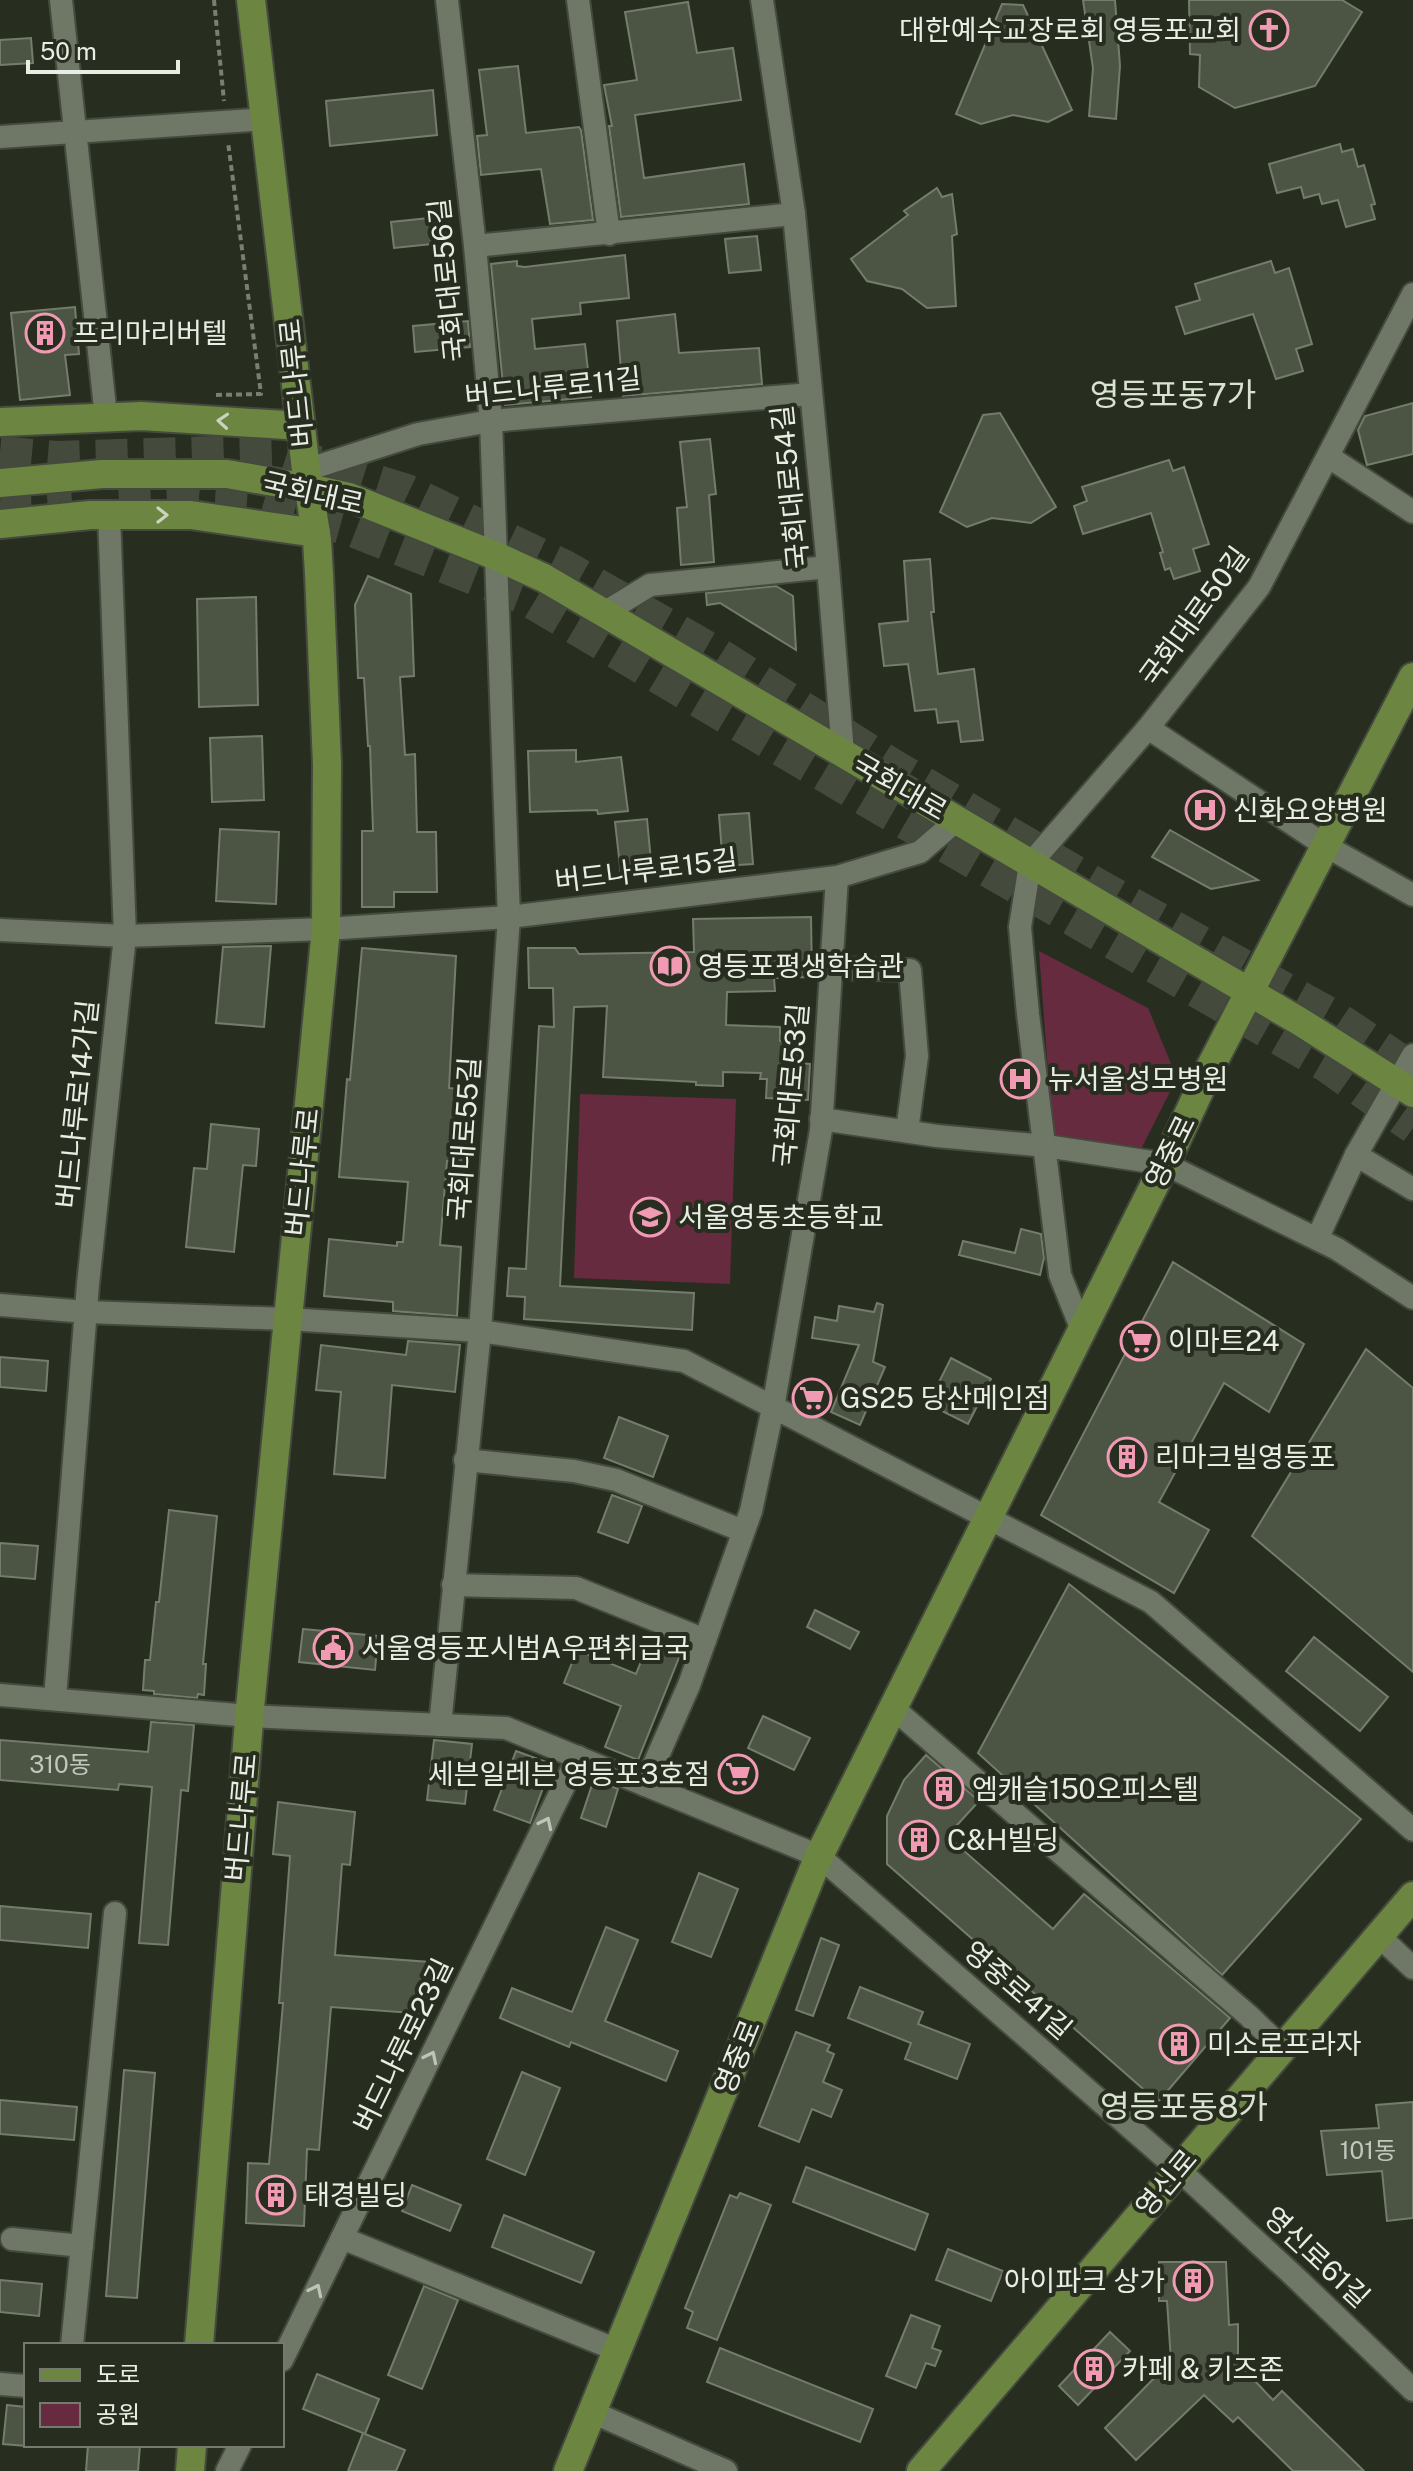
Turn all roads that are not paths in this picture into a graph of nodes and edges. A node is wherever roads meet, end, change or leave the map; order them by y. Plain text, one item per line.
1 (61, 0) edge
2 (251, 0) edge
3 (447, 0) edge
4 (578, 0) edge
5 (762, 0) edge
6 (266, 119) junction
7 (75, 132) junction
8 (0, 137) edge
9 (794, 214) junction
10 (609, 234) junction
11 (475, 246) junction
12 (1413, 294) edge
13 (811, 394) junction
14 (106, 417) junction
15 (491, 421) junction
16 (0, 422) edge
17 (301, 426) junction
18 (1329, 457) junction
19 (307, 479) junction
20 (6, 482) edge
21 (1413, 512) edge
22 (109, 515) junction
23 (0, 524) edge
24 (316, 533) junction
25 (496, 556) junction
26 (828, 567) junction
27 (604, 613) junction
28 (1413, 677) edge
29 (1148, 728) junction
30 (843, 753) junction
31 (957, 820) junction
32 (1326, 846) junction
33 (1030, 864) junction
34 (837, 877) junction
35 (1413, 895) edge
36 (509, 917) junction
37 (326, 929) junction
38 (0, 930) edge
39 (125, 936) junction
40 (831, 968) junction
41 (1250, 993) junction
42 (1413, 1055) edge
43 (1405, 1088) edge
44 (821, 1119) junction
45 (907, 1131) junction
46 (1046, 1146) junction
47 (1356, 1155) junction
48 (1165, 1164) junction
49 (1413, 1189) edge
50 (1317, 1239) junction
51 (1413, 1298) edge
52 (0, 1305) edge
53 (86, 1312) junction
54 (287, 1319) junction
55 (1082, 1330) junction
56 (480, 1331) junction
57 (773, 1408) junction
58 (465, 1460) junction
59 (988, 1518) junction
60 (743, 1531) junction
61 (453, 1585) junction
62 (705, 1640) junction
63 (0, 1695) edge
64 (55, 1698) junction
65 (893, 1708) junction
66 (249, 1716) junction
67 (440, 1725) junction
68 (578, 1757) junction
69 (645, 1785) junction
70 (1413, 1830) edge
71 (819, 1856) junction
72 (1413, 1896) edge
73 (115, 1913) dead end
74 (1379, 1936) junction
75 (1413, 1968) edge
76 (1282, 2048) junction
77 (1178, 2169) junction
78 (342, 2238) junction
79 (12, 2239) dead end
80 (82, 2246) junction
81 (72, 2343) edge
82 (199, 2343) edge
83 (617, 2350) junction
84 (284, 2356) edge
85 (0, 2384) edge
86 (24, 2386) edge
87 (1413, 2390) edge
88 (592, 2412) junction
89 (192, 2447) edge
90 (239, 2447) edge
91 (190, 2471) edge
92 (227, 2471) edge
93 (568, 2471) edge
94 (726, 2471) edge
95 (921, 2471) edge

1 - 7 street
2 - 6 main road, 버드나루로
3 - 11 street, 국회대로56길
4 - 10 street
5 - 9 street, 국회대로54길
6 - 7 street
6 - 17 main road, 버드나루로
7 - 8 street
7 - 14 street
9 - 10 street
9 - 13 street, 국회대로54길
10 - 11 street
11 - 15 street, 국회대로56길
12 - 18 street, 국회대로50길
13 - 15 street, 버드나루로11길
13 - 26 street, 국회대로54길
14 - 16 main road
17 -> 14 main road
15 - 19 street, 버드나루로11길
15 - 25 street, 국회대로56길
17 - 19 main road, 버드나루로
18 - 21 street
18 - 29 street, 국회대로50길
19 - 20 main road, 국회대로
19 - 24 main road, 버드나루로
19 - 25 main road, 국회대로
22 - 23 main road
22 -> 24 main road
22 - 39 street, 버드나루로14가길
24 - 37 main road, 버드나루로
25 - 27 main road, 국회대로
25 - 36 street, 국회대로55길
26 - 27 street
26 - 30 street, 국회대로54길
27 - 30 main road, 국회대로
28 - 32 main road, 영중로
29 - 32 street
29 - 33 street, 국회대로50길
30 - 31 main road, 국회대로
31 - 33 main road, 국회대로
31 - 34 street, 버드나루로15길
32 - 35 street
32 - 41 main road, 영중로
33 - 41 main road, 국회대로
33 - 46 street
34 - 36 street, 버드나루로15길
34 - 40 street, 국회대로53길
36 - 37 street, 버드나루로15길
36 - 56 street, 국회대로55길
37 - 39 street, 버드나루로15길
37 - 54 main road, 버드나루로
38 - 39 street, 버드나루로15길
39 - 53 street, 버드나루로14가길
40 - 44 street, 국회대로53길
40 - 45 street
41 - 43 main road, 국회대로
41 - 48 main road, 영중로
42 - 43 street
43 - 47 street
44 - 45 street
44 - 57 street, 국회대로53길
45 - 46 street
46 - 48 street
46 - 55 street
47 - 49 street
47 - 50 street
48 - 50 street
48 - 55 main road, 영중로
50 - 51 street
52 - 53 street
53 - 54 street
53 - 64 street, 버드나루로14가길
54 - 56 street
54 - 66 main road, 버드나루로
55 - 59 main road, 영중로
56 - 57 street
56 - 58 street, 국회대로55길
57 - 59 street
57 - 60 street, 국회대로53길
58 - 60 street
58 - 61 street, 국회대로55길
59 - 65 main road, 영중로
59 - 70 street
60 - 62 street, 국회대로53길
61 - 62 street
61 - 67 street, 국회대로55길
62 - 69 street, 국회대로53길
63 - 64 street, 영중로41길
64 - 66 street, 영중로41길
65 - 71 main road, 영중로
65 - 76 street
66 - 67 street, 영중로41길
66 - 82 main road, 버드나루로
67 - 68 street, 영중로41길
68 - 69 street, 영중로41길
78 -> 68 street, 버드나루로23길
69 - 71 street, 영중로41길
71 - 77 street, 영중로41길
71 - 83 main road, 영중로
72 - 74 main road, 영신로
73 - 80 street
74 - 75 street
74 - 76 main road, 영신로
76 - 77 main road, 영신로
77 - 87 street, 영신로61길
77 - 95 main road, 영신로
78 - 83 street
84 -> 78 street, 버드나루로23길
79 - 80 street
80 - 81 street
83 - 88 main road, 영중로
85 - 86 street
88 - 93 main road, 영중로
88 - 94 street
89 - 91 main road
90 - 92 street

